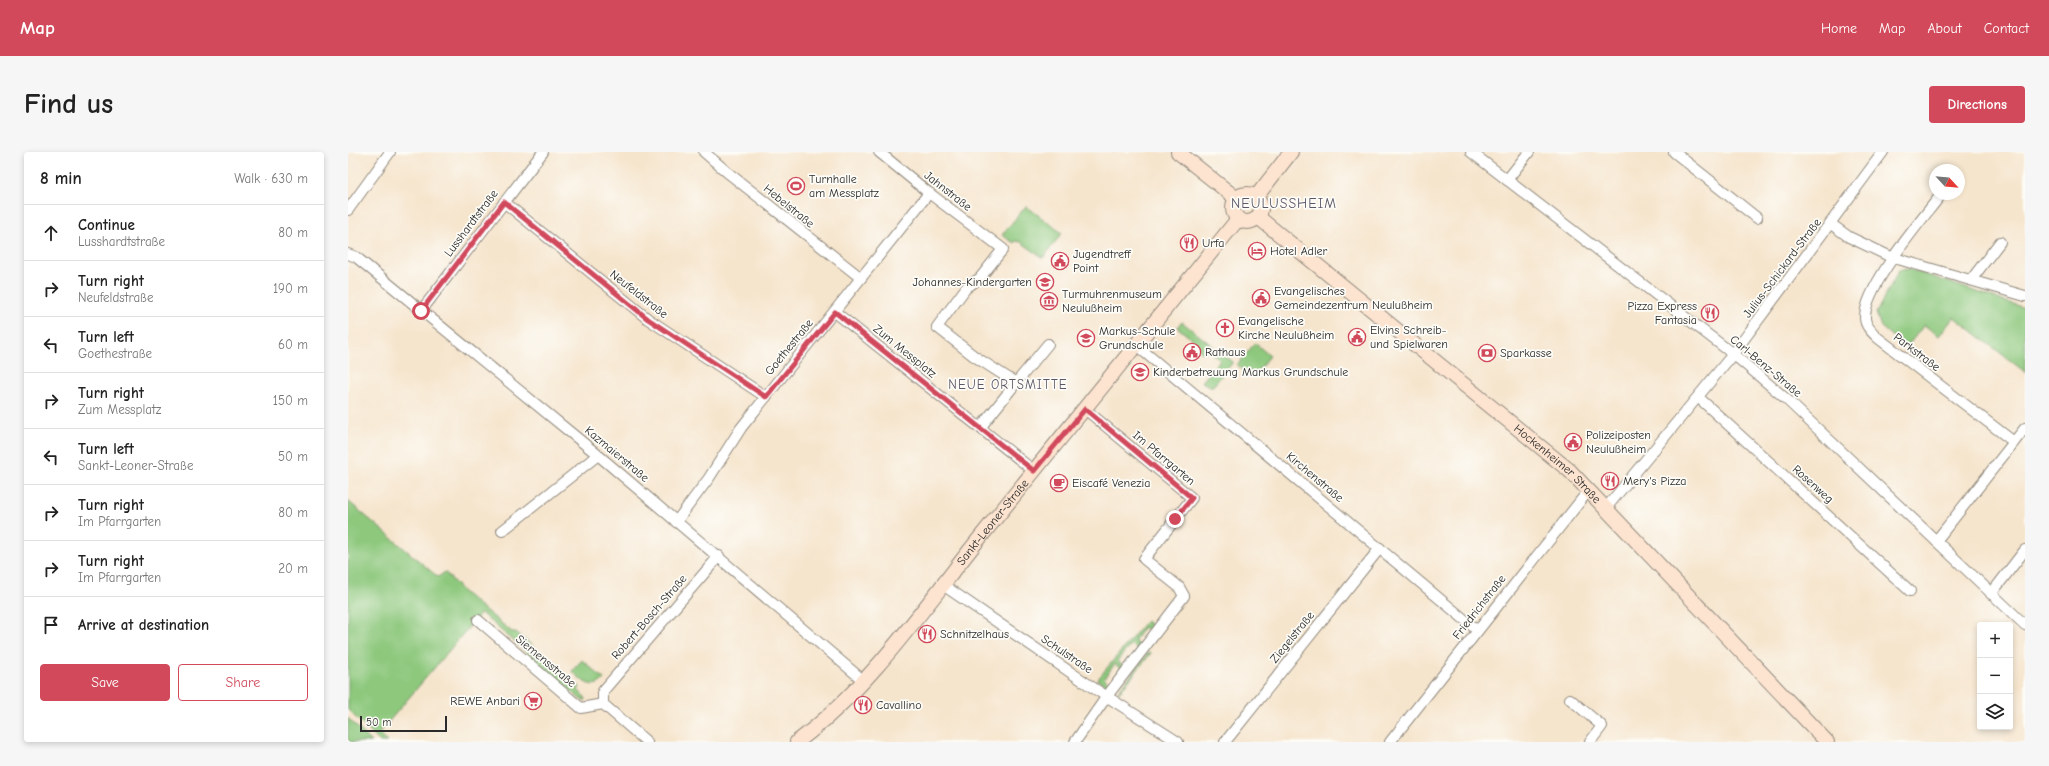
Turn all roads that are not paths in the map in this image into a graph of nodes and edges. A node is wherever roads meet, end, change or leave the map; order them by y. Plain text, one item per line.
1 (390, 152) edge
2 (543, 152) edge
3 (704, 152) edge
4 (879, 152) edge
5 (1178, 152) edge
6 (1291, 152) edge
7 (1471, 152) edge
8 (1529, 152) edge
9 (1674, 152) edge
10 (1879, 154) edge
11 (1507, 180) junction
12 (929, 193) junction
13 (1256, 197) junction
14 (1237, 199) junction
15 (1937, 200) edge
16 (504, 202) junction
17 (348, 210) edge
18 (1258, 217) junction
19 (1757, 218) dead end
20 (1238, 219) junction
21 (1831, 224) junction
22 (2000, 242) dead end
23 (348, 254) edge
24 (1891, 257) junction
25 (861, 278) junction
26 (1971, 280) junction
27 (2025, 296) edge
28 (421, 311) junction
29 (835, 312) junction
30 (1048, 344) dead end
31 (1136, 345) junction
32 (1733, 354) junction
33 (1016, 383) junction
34 (766, 397) junction
35 (1698, 397) junction
36 (1085, 409) junction
37 (980, 428) junction
38 (2025, 428) edge
39 (2014, 442) junction
40 (598, 455) junction
41 (1034, 471) junction
42 (1589, 490) junction
43 (1606, 508) junction
44 (676, 522) junction
45 (502, 531) dead end
46 (1936, 541) junction
47 (1380, 548) junction
48 (2025, 550) edge
49 (719, 556) junction
50 (943, 585) junction
51 (1910, 591) dead end
52 (1991, 594) junction
53 (478, 620) dead end
54 (2025, 625) edge
55 (1477, 630) junction
56 (864, 681) junction
57 (1107, 696) junction
58 (1570, 699) dead end
59 (603, 701) junction
60 (647, 742) edge
61 (797, 742) edge
62 (1075, 742) edge
63 (1178, 742) edge
64 (1225, 742) edge
65 (1390, 742) edge
66 (1590, 742) edge
67 (1827, 742) edge

1 - 17 street
2 - 16 street, Lusshardtstraße
3 - 25 street, Hebelstraße
4 - 12 street, Jahnstraße
5 - 14 street
6 - 13 street
7 - 11 street, Carl-Benz-Straße
8 - 11 street
9 - 19 street
10 - 21 street, Julius-Schickard-Straße
11 - 32 street, Carl-Benz-Straße
12 - 25 street, Goethestraße
12 - 33 street, Jahnstraße
13 - 14 street
13 - 18 street
14 - 20 street
15 - 24 street, Parkstraße
16 - 28 street, Lusshardtstraße
16 - 34 street, Neufeldstraße
18 - 20 street
18 - 42 street, Hockenheimer Straße
20 - 31 street, Sankt-Leoner-Straße
21 - 24 street
21 - 32 street, Julius-Schickard-Straße
22 - 26 street
23 - 28 street, Kazmaierstraße
24 - 26 street
24 - 39 street, Parkstraße
25 - 29 street, Goethestraße
26 - 27 street
28 - 40 street, Kazmaierstraße
29 - 34 street, Goethestraße
29 - 37 street, Zum Messplatz
30 - 33 street
31 - 36 street, Sankt-Leoner-Straße
31 - 47 street, Kirchenstraße
32 - 35 street, Julius-Schickard-Straße
32 - 46 street, Carl-Benz-Straße
33 - 37 street
34 - 44 street, Goethestraße
35 - 43 street, Julius-Schickard-Straße
35 - 51 street, Rosenweg
36 - 41 street, Sankt-Leoner-Straße
36 - 57 street, Im Pfarrgarten
37 - 41 street, Zum Messplatz
38 - 39 street
39 - 46 street
40 - 44 street, Kazmaierstraße
40 - 45 street
41 - 50 street, Sankt-Leoner-Straße
42 - 43 street, Hockenheimer Straße
42 - 55 street, Friedrichstraße
43 - 67 street, Hockenheimer Straße
44 - 49 street, Kazmaierstraße
46 - 52 street, Carl-Benz-Straße
47 - 55 street, Kirchenstraße
47 - 64 street, Ziegelstraße
48 - 52 street
49 - 56 street, Kazmaierstraße
49 - 59 street, Robert-Bosch-Straße
50 - 56 street, Sankt-Leoner-Straße
50 - 57 street, Schulstraße
52 - 54 street, Carl-Benz-Straße
53 - 59 street, Siemensstraße
55 - 65 street, Friedrichstraße
56 - 61 street, Sankt-Leoner-Straße
57 - 62 street
57 - 63 street, Schulstraße
58 - 66 street
59 - 60 street

